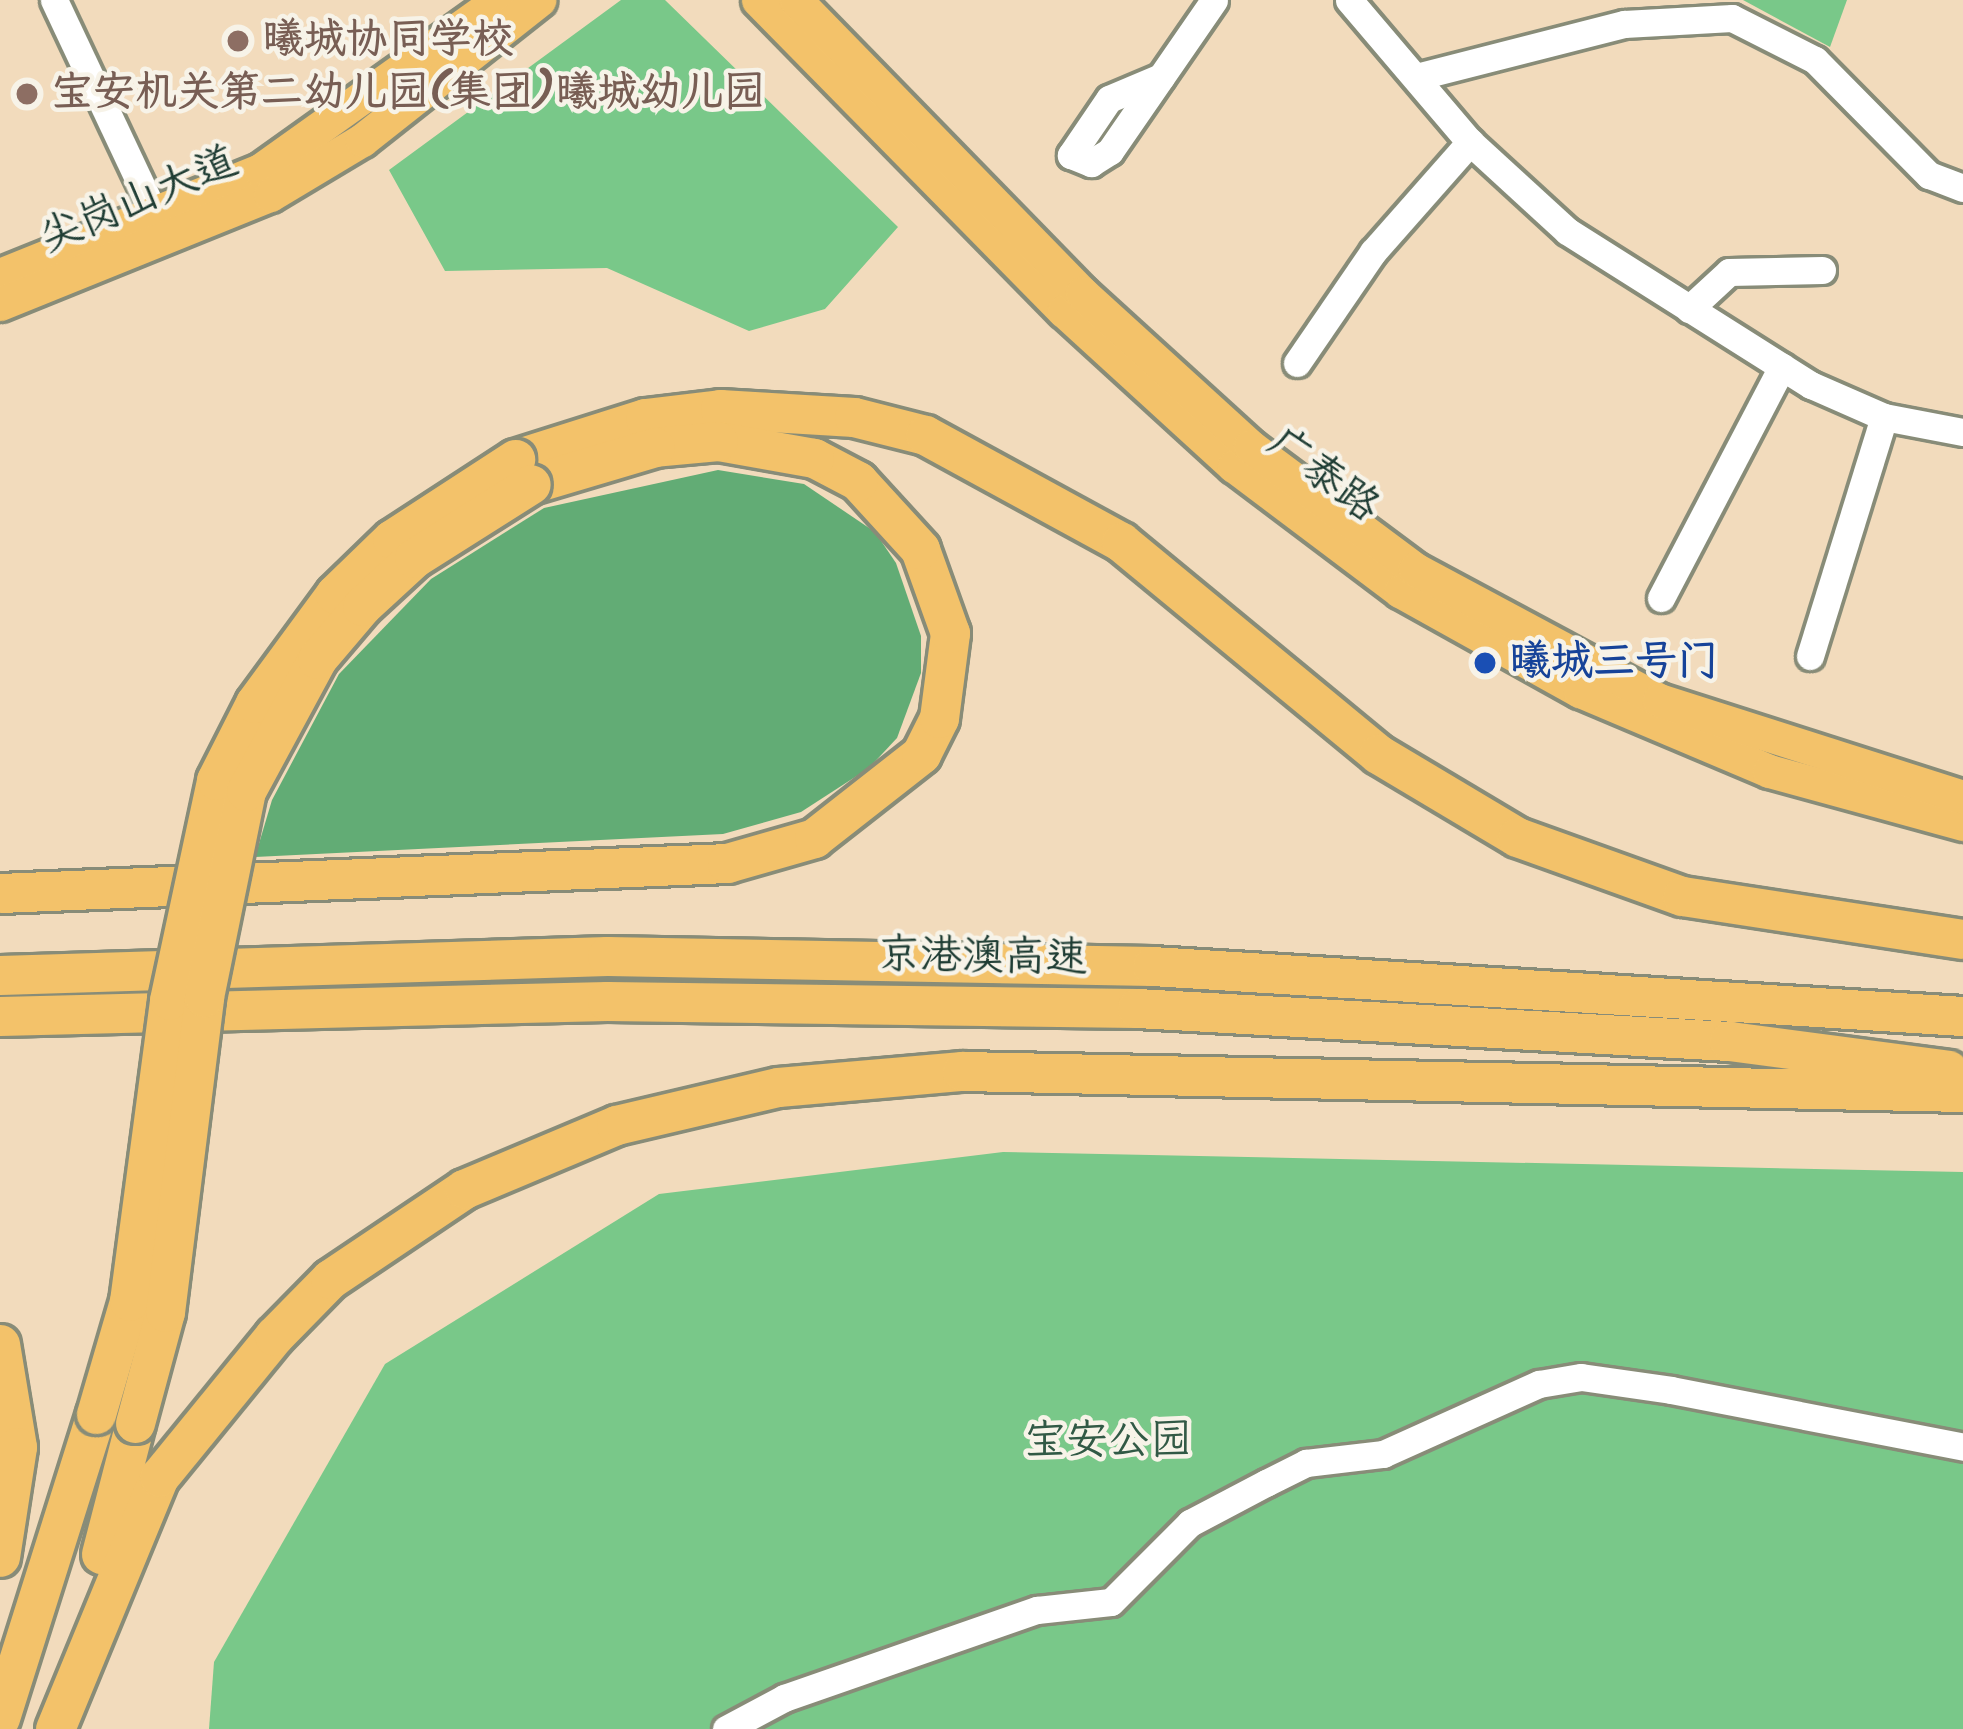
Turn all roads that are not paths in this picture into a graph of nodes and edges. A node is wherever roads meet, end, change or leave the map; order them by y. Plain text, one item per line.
1 (54, 0) edge
2 (498, 0) edge
3 (538, 0) edge
4 (758, 0) edge
5 (796, 0) edge
6 (1214, 0) edge
7 (1349, 0) edge
8 (1161, 76) dead end
9 (1416, 77) junction
10 (1470, 142) junction
11 (1963, 188) edge
12 (162, 231) junction
13 (1822, 270) dead end
14 (0, 274) edge
15 (0, 304) edge
16 (1689, 309) junction
17 (1297, 363) dead end
18 (1782, 367) junction
19 (1883, 417) junction
20 (1963, 432) edge
21 (523, 472) junction
22 (1661, 598) dead end
23 (1810, 656) dead end
24 (1963, 797) edge
25 (1963, 824) edge
26 (0, 893) edge
27 (1963, 939) edge
28 (0, 975) edge
29 (0, 1016) edge
30 (1963, 1016) edge
31 (1963, 1072) edge
32 (1963, 1092) edge
33 (0, 1344) edge
34 (1963, 1447) edge
35 (0, 1557) edge
36 (0, 1718) edge
37 (55, 1728) edge
38 (726, 1729) edge

1 - 12 street
2 - 12 main road, 尖岗山大道
3 - 12 main road, 尖岗山大道
4 - 25 main road, 广泰路
5 - 24 main road, 广泰路
6 - 8 street
7 - 9 street
9 - 10 street
9 - 11 street
10 - 16 street
10 - 17 street
12 - 14 main road, 尖岗山大道
12 - 15 main road, 尖岗山大道
13 - 16 street
16 - 18 street
18 - 19 street
18 - 22 street
19 - 20 street
19 - 23 street
21 - 26 highway
21 - 27 highway
21 - 36 highway, bridge
21 - 37 highway, bridge
28 - 30 highway, 京港澳高速
29 - 31 highway, 京港澳高速
32 - 37 highway
33 - 35 highway
34 - 38 street

